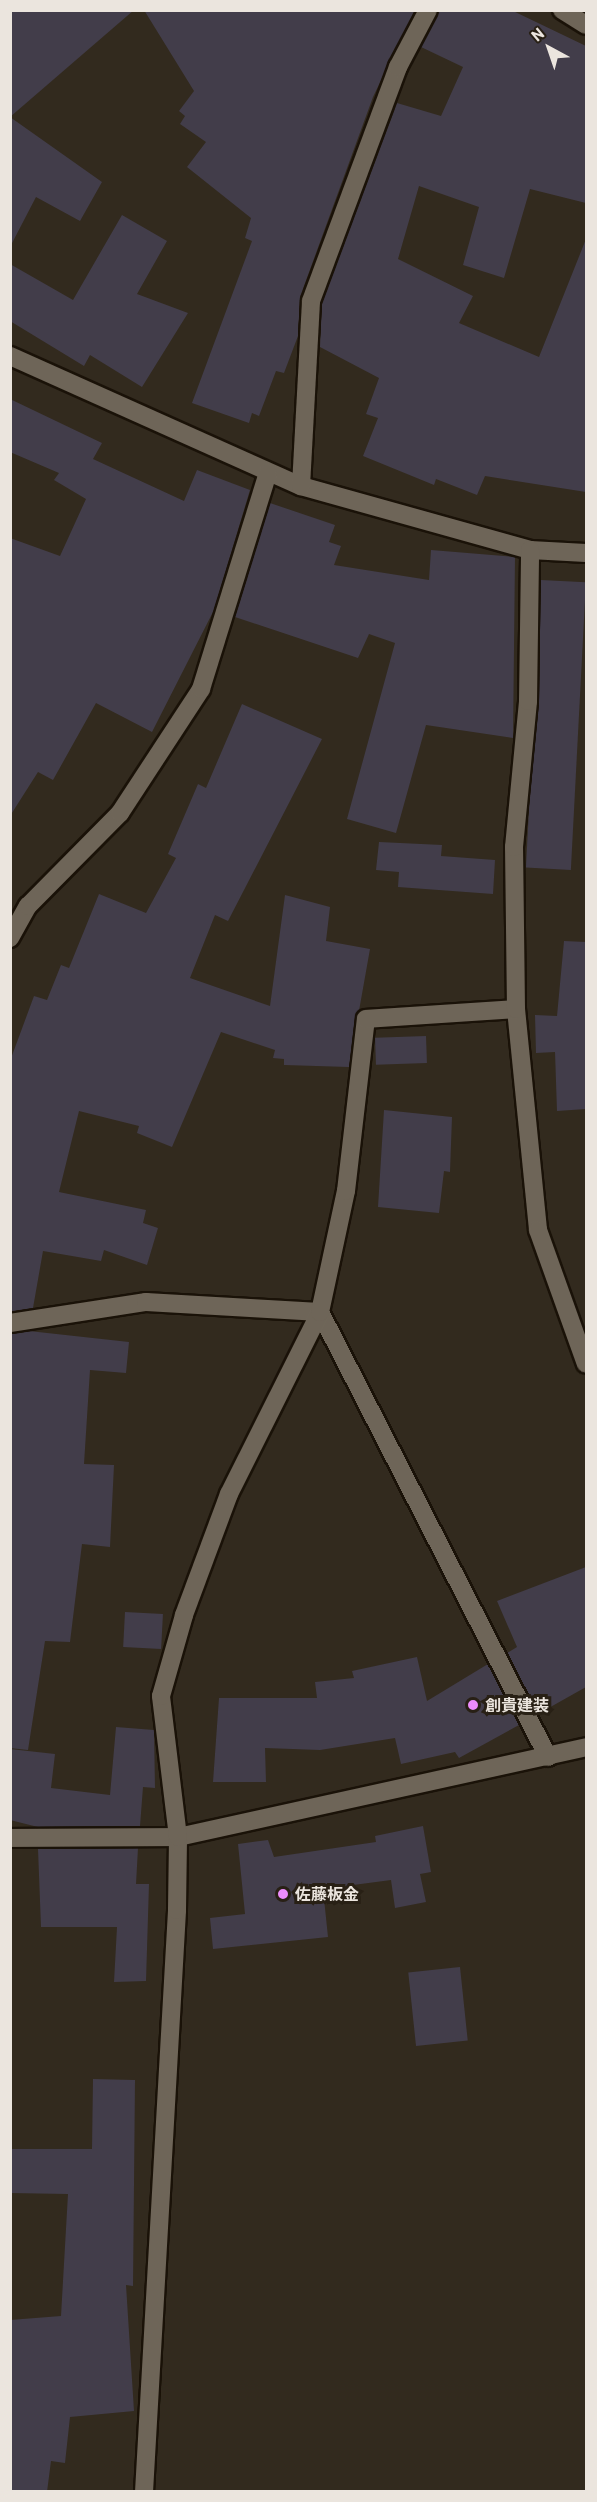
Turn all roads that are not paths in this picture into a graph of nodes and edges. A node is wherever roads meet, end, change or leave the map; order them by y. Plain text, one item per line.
1 (428, 10) edge
2 (562, 10) edge
3 (586, 25) edge
4 (10, 356) edge
5 (268, 473) junction
6 (302, 486) junction
7 (530, 550) junction
8 (586, 554) edge
9 (10, 938) edge
10 (516, 1009) junction
11 (320, 1312) junction
12 (10, 1323) edge
13 (586, 1364) edge
14 (586, 1747) edge
15 (548, 1757) junction
16 (178, 1837) junction
17 (10, 1838) edge
18 (144, 2492) edge

1 - 6 street
2 - 3 street
4 - 5 street
5 - 6 street
5 - 9 street
6 - 7 street
7 - 8 street
7 - 10 street
10 - 11 street
10 - 13 street
11 - 12 street
11 - 15 street
11 - 16 street
14 - 15 street
15 - 16 street
16 - 17 street
16 - 18 street

